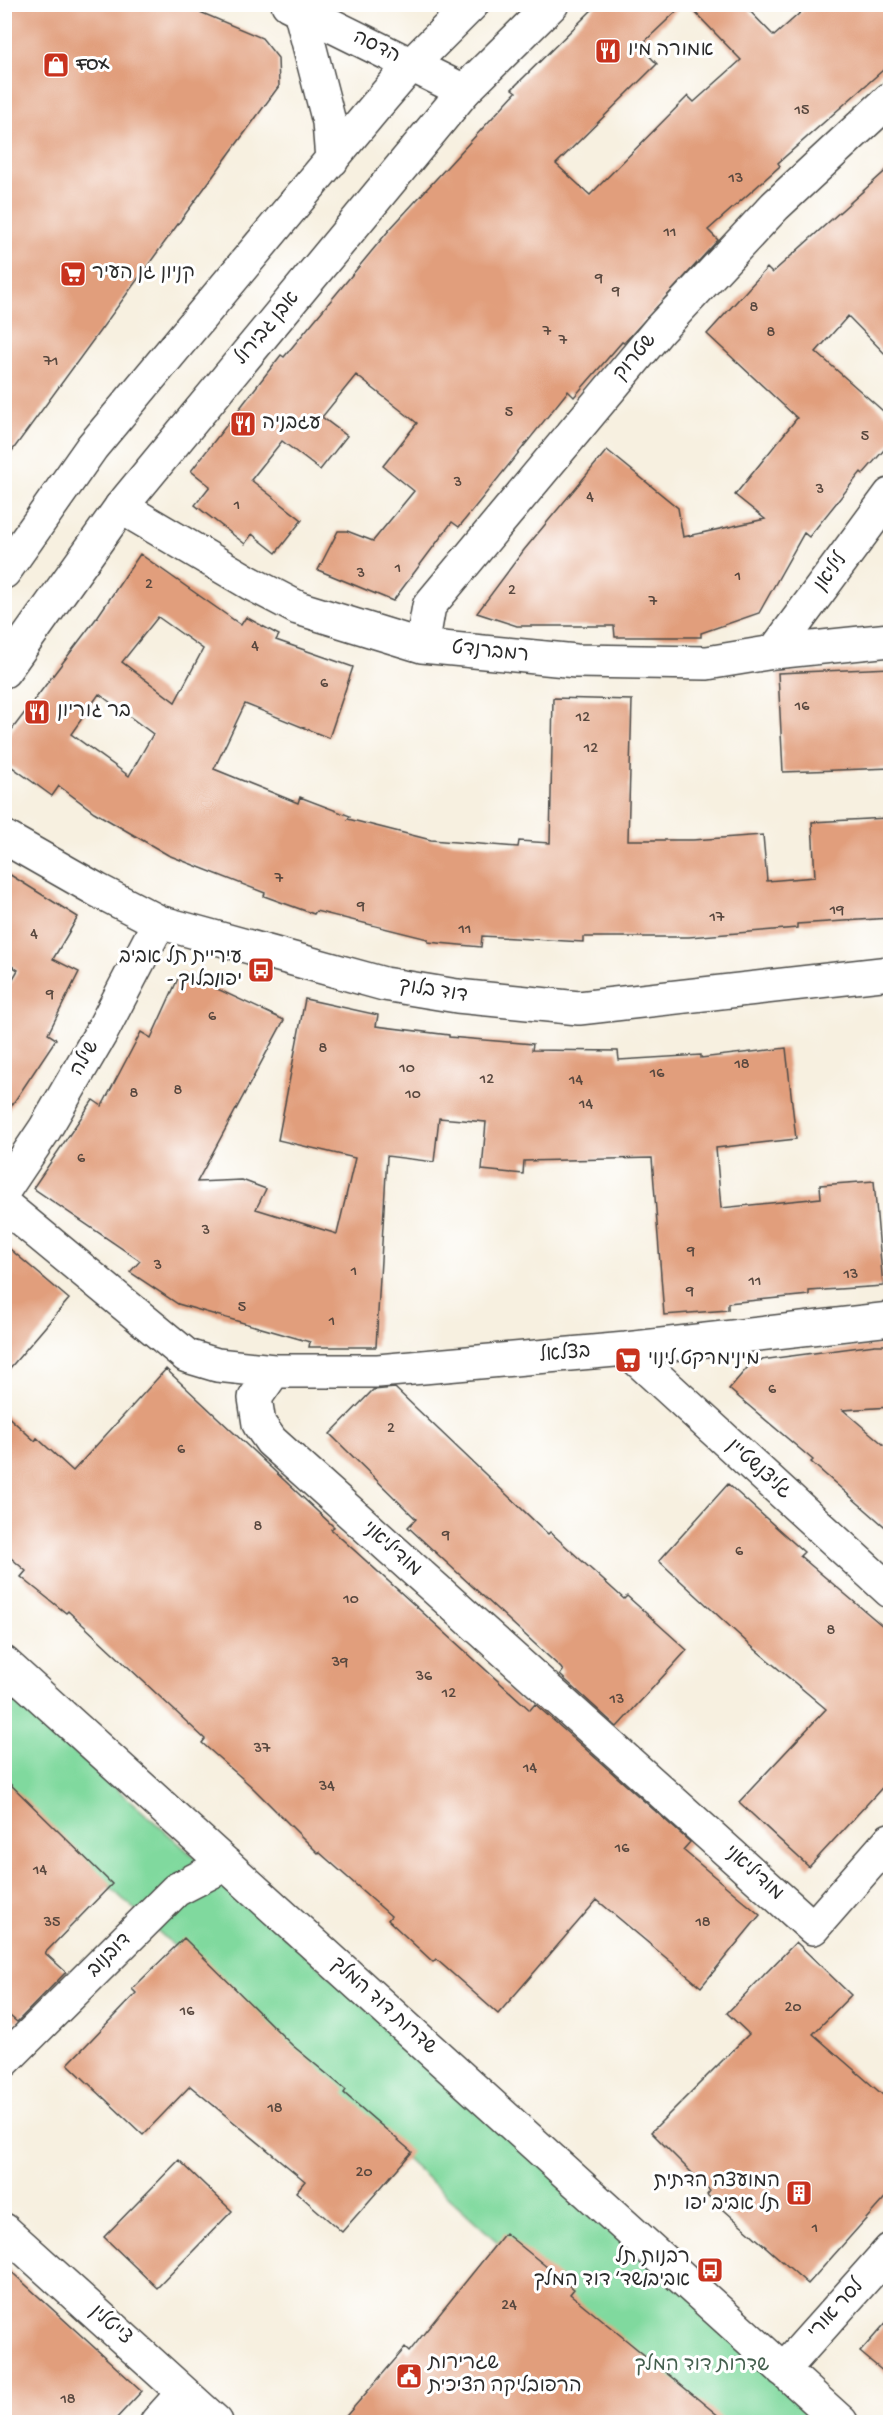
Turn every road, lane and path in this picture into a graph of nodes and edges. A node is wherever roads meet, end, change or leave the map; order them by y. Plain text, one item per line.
1 (472, 4) edge
2 (552, 4) edge
3 (294, 7) edge
4 (411, 65) junction
5 (464, 91) junction
6 (891, 99) edge
7 (332, 160) junction
8 (891, 495) edge
9 (121, 507) junction
10 (4, 572) edge
11 (891, 640) edge
12 (422, 646) junction
13 (774, 652) junction
14 (4, 671) edge
15 (4, 837) edge
16 (159, 922) junction
17 (891, 973) edge
18 (4, 1190) edge
19 (4, 1205) edge
20 (891, 1320) edge
21 (626, 1349) junction
22 (274, 1371) junction
23 (891, 1591) edge
24 (4, 1663) edge
25 (891, 1840) edge
26 (226, 1864) junction
27 (4, 2061) edge
28 (4, 2230) edge
29 (891, 2250) edge
30 (783, 2370) junction
31 (183, 2393) junction
32 (158, 2422) edge
33 (216, 2422) edge
34 (841, 2422) edge

1 - 4 street
2 - 5 street, אבן גבירול
3 - 4 street, הדסה
3 - 7 street
4 - 5 street, הדסה
4 - 7 street
5 - 9 street, אבן גבירול
6 - 12 street, שטרוק
7 - 10 street
8 - 13 street, ליליאן
9 - 12 street, רמברנדט
9 - 14 street, אבן גבירול
11 - 13 street, רמברנדט
12 - 13 street, רמברנדט
15 - 16 street, דוד בלוך
16 - 17 street, דוד בלוך
16 - 18 street, שילה
19 - 22 street
20 - 21 street, בצלאל
21 - 22 street, בצלאל
21 - 23 street, גליצנשטיין
22 - 25 street, מודיליאני
24 - 26 street, שדרות דוד המלך
26 - 27 street, דובנוב
26 - 30 street, שדרות דוד המלך
28 - 31 street, צייטלין
29 - 30 street, לסר אורי
30 - 34 street, שדרות דוד המלך
31 - 32 street
31 - 33 street, צייטלין

